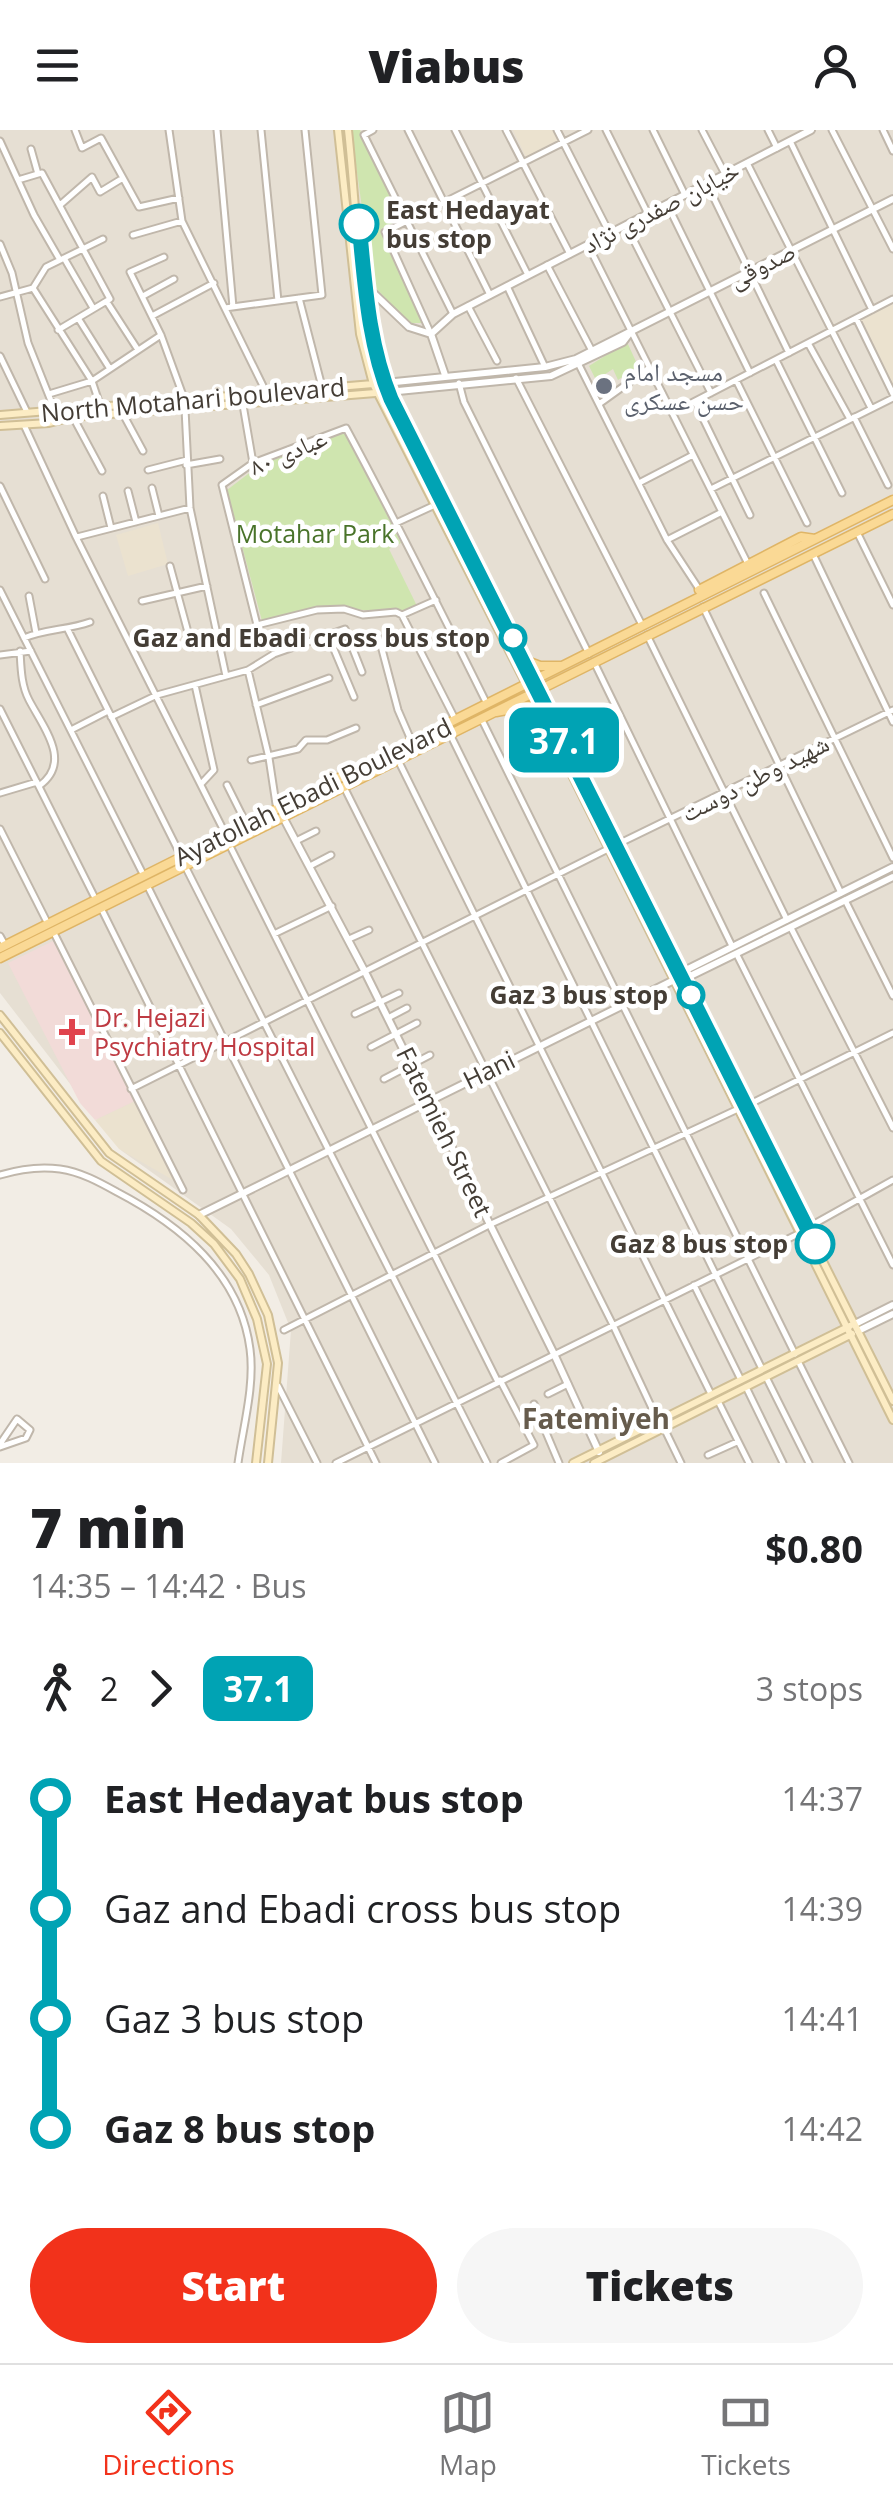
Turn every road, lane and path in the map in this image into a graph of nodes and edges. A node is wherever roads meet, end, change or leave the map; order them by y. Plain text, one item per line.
1 (75, 130) edge
2 (169, 130) edge
3 (217, 130) edge
4 (260, 130) edge
5 (304, 130) edge
6 (338, 130) edge
7 (348, 130) edge
8 (373, 130) edge
9 (408, 130) edge
10 (456, 130) edge
11 (506, 130) edge
12 (558, 130) edge
13 (588, 130) edge
14 (606, 130) edge
15 (653, 130) edge
16 (702, 130) edge
17 (768, 130) edge
18 (812, 130) edge
19 (832, 130) edge
20 (883, 130) edge
21 (0, 141) edge
22 (790, 141) junction
23 (564, 142) junction
24 (777, 148) junction
25 (30, 150) dead end
26 (893, 151) edge
27 (522, 163) junction
28 (747, 163) junction
29 (98, 171) dead end
30 (38, 174) junction
31 (725, 174) junction
32 (92, 177) junction
33 (123, 178) junction
34 (18, 180) junction
35 (482, 183) junction
36 (706, 184) junction
37 (685, 195) junction
38 (178, 198) junction
39 (893, 199) edge
40 (444, 202) junction
41 (667, 204) junction
42 (60, 205) junction
43 (872, 209) junction
44 (648, 214) junction
45 (182, 221) junction
46 (406, 221) junction
47 (626, 225) junction
48 (832, 230) junction
49 (610, 234) junction
50 (133, 235) dead end
51 (103, 239) dead end
52 (0, 244) edge
53 (588, 245) junction
54 (83, 248) junction
55 (893, 249) edge
56 (790, 251) junction
57 (570, 254) junction
58 (164, 258) dead end
59 (62, 259) junction
60 (548, 265) junction
61 (750, 271) junction
62 (528, 275) junction
63 (174, 280) dead end
64 (214, 284) junction
65 (365, 284) junction
66 (507, 286) junction
67 (32, 288) junction
68 (710, 292) junction
69 (16, 293) junction
70 (490, 294) junction
71 (143, 296) junction
72 (0, 297) edge
73 (299, 298) junction
74 (108, 300) junction
75 (893, 300) edge
76 (278, 301) junction
77 (468, 306) junction
78 (94, 308) junction
79 (229, 308) junction
80 (872, 310) junction
81 (669, 312) junction
82 (454, 314) junction
83 (152, 316) junction
84 (78, 318) junction
85 (856, 318) junction
86 (58, 330) junction
87 (832, 331) junction
88 (631, 332) junction
89 (431, 334) junction
90 (161, 336) junction
91 (808, 343) junction
92 (138, 350) junction
93 (592, 351) junction
94 (790, 353) junction
95 (0, 356) edge
96 (776, 360) junction
97 (497, 361) dead end
98 (578, 362) junction
99 (545, 368) junction
100 (649, 368) junction
101 (110, 369) junction
102 (750, 373) junction
103 (516, 378) junction
104 (445, 380) junction
105 (736, 380) junction
106 (92, 381) junction
107 (459, 383) junction
108 (373, 384) junction
109 (386, 388) junction
110 (322, 389) junction
111 (712, 393) junction
112 (49, 394) junction
113 (267, 394) junction
114 (377, 394) junction
115 (893, 396) edge
116 (695, 402) junction
117 (598, 404) junction
118 (100, 405) junction
119 (185, 405) junction
120 (243, 406) junction
121 (122, 408) junction
122 (871, 408) junction
123 (55, 411) junction
124 (672, 413) junction
125 (28, 414) junction
126 (0, 416) edge
127 (73, 417) junction
128 (852, 418) junction
129 (24, 425) junction
130 (0, 426) edge
131 (815, 437) junction
132 (143, 451) dead end
133 (693, 455) junction
134 (775, 457) junction
135 (220, 459) dead end
136 (186, 462) junction
137 (253, 463) junction
138 (148, 470) dead end
139 (102, 471) dead end
140 (732, 478) junction
141 (638, 483) junction
142 (888, 485) dead end
143 (0, 486) edge
144 (152, 488) dead end
145 (710, 490) junction
146 (128, 491) dead end
147 (842, 493) dead end
148 (102, 496) dead end
149 (893, 500) edge
150 (435, 505) junction
151 (190, 508) junction
152 (722, 512) junction
153 (893, 514) edge
154 (159, 516) junction
155 (750, 516) dead end
156 (136, 522) junction
157 (396, 523) junction
158 (807, 523) dead end
159 (111, 528) junction
160 (857, 532) junction
161 (76, 537) junction
162 (667, 540) junction
163 (813, 554) junction
164 (170, 566) dead end
165 (751, 568) junction
166 (727, 575) junction
167 (45, 579) dead end
168 (758, 581) junction
169 (207, 586) junction
170 (722, 586) junction
171 (0, 590) edge
172 (699, 590) junction
173 (712, 591) junction
174 (178, 593) junction
175 (764, 593) dead end
176 (30, 596) dead end
177 (436, 600) junction
178 (142, 601) dead end
179 (893, 605) edge
180 (702, 606) junction
181 (402, 615) junction
182 (90, 622) dead end
183 (68, 630) junction
184 (645, 630) junction
185 (36, 633) junction
186 (328, 634) junction
187 (189, 636) dead end
188 (24, 638) junction
189 (379, 638) dead end
190 (20, 651) junction
191 (30, 651) junction
192 (0, 656) edge
193 (591, 657) junction
194 (524, 660) junction
195 (565, 666) junction
196 (248, 670) junction
197 (362, 672) dead end
198 (226, 676) junction
199 (329, 678) dead end
200 (195, 685) junction
201 (532, 687) junction
202 (157, 694) junction
203 (354, 697) dead end
204 (256, 705) junction
205 (0, 709) edge
206 (490, 709) junction
207 (890, 711) edge
208 (110, 714) junction
209 (481, 718) junction
210 (455, 721) junction
211 (893, 722) edge
212 (547, 725) junction
213 (356, 728) dead end
214 (72, 730) junction
215 (450, 734) junction
216 (834, 739) junction
217 (413, 742) junction
218 (269, 758) junction
219 (251, 760) dead end
220 (398, 760) junction
221 (779, 767) junction
222 (38, 784) junction
223 (201, 784) junction
224 (227, 785) dead end
225 (344, 787) junction
226 (0, 793) edge
227 (724, 794) junction
228 (276, 804) dead end
229 (283, 817) junction
230 (670, 821) junction
231 (247, 825) junction
232 (0, 829) edge
233 (316, 831) dead end
234 (227, 840) junction
235 (296, 840) junction
236 (612, 847) junction
237 (331, 856) dead end
238 (893, 858) edge
239 (183, 861) junction
240 (310, 866) junction
241 (893, 867) edge
242 (557, 874) junction
243 (893, 877) edge
244 (146, 880) junction
245 (526, 890) junction
246 (843, 897) junction
247 (98, 904) junction
248 (332, 906) junction
249 (475, 916) junction
250 (789, 924) junction
251 (50, 928) junction
252 (368, 930) dead end
253 (274, 934) junction
254 (0, 936) edge
255 (349, 939) junction
256 (422, 942) junction
257 (735, 951) junction
258 (2, 952) edge
259 (0, 971) edge
260 (365, 972) junction
261 (682, 977) junction
262 (674, 980) junction
263 (399, 993) dead end
264 (893, 996) edge
265 (307, 1000) junction
266 (380, 1002) junction
267 (623, 1007) junction
268 (407, 1008) dead end
269 (354, 1014) dead end
270 (0, 1015) edge
271 (388, 1018) junction
272 (264, 1021) junction
273 (592, 1022) junction
274 (417, 1024) dead end
275 (0, 1033) edge
276 (893, 1033) edge
277 (396, 1034) junction
278 (225, 1041) junction
279 (540, 1046) junction
280 (371, 1047) dead end
281 (853, 1053) junction
282 (430, 1056) dead end
283 (178, 1065) junction
284 (411, 1065) junction
285 (486, 1071) junction
286 (384, 1079) dead end
287 (799, 1080) junction
288 (131, 1088) junction
289 (428, 1100) junction
290 (742, 1107) junction
291 (371, 1128) junction
292 (893, 1128) edge
293 (686, 1134) junction
294 (328, 1149) junction
295 (654, 1149) junction
296 (289, 1169) junction
297 (603, 1174) junction
298 (0, 1175) edge
299 (893, 1180) edge
300 (183, 1190) dead end
301 (242, 1193) junction
302 (860, 1196) junction
303 (550, 1198) junction
304 (199, 1215) junction
305 (490, 1225) junction
306 (804, 1231) junction
307 (434, 1254) junction
308 (748, 1259) junction
309 (893, 1265) edge
310 (716, 1274) junction
311 (392, 1275) junction
312 (694, 1285) junction
313 (352, 1295) junction
314 (666, 1299) junction
315 (893, 1304) edge
316 (893, 1314) edge
317 (305, 1319) junction
318 (613, 1325) junction
319 (853, 1329) junction
320 (284, 1330) dead end
321 (554, 1354) junction
322 (796, 1357) junction
323 (764, 1374) junction
324 (499, 1381) junction
325 (568, 1384) junction
326 (744, 1384) junction
327 (278, 1386) junction
328 (548, 1394) dead end
329 (715, 1398) junction
330 (893, 1401) edge
331 (456, 1402) junction
332 (534, 1404) dead end
333 (893, 1420) edge
334 (416, 1422) junction
335 (661, 1425) junction
336 (738, 1441) junction
337 (0, 1445) edge
338 (368, 1446) junction
339 (598, 1450) junction
340 (708, 1455) dead end
341 (602, 1461) edge
342 (238, 1463) edge
343 (256, 1463) edge
344 (268, 1463) edge
345 (317, 1463) edge
346 (336, 1463) edge
347 (376, 1463) edge
348 (434, 1463) edge
349 (487, 1463) edge
350 (500, 1463) edge
351 (559, 1463) edge
352 (573, 1463) edge
353 (682, 1463) edge
354 (749, 1463) edge
355 (783, 1463) edge
356 (809, 1463) edge
357 (849, 1463) edge

1 - 33 street
2 - 38 street
3 - 79 street
4 - 76 street
5 - 73 street
6 - 108 main road
7 - 65 main road
8 - 46 street
9 - 40 street
10 - 35 street
11 - 27 street
12 - 23 street
13 - 23 street
14 - 44 street
15 - 37 street
16 - 31 street
17 - 24 street
18 - 22 street, خیابان صفدری نژاد
19 - 43 street
20 - 26 street
21 - 34 street
22 - 24 street, خیابان صفدری نژاد
22 - 48 street
23 - 27 street
23 - 49 street
24 - 28 street, خیابان صفدری نژاد
25 - 30 street
27 - 35 street
27 - 57 street
28 - 31 street, خیابان صفدری نژاد
28 - 56 street
29 - 32 street
30 - 34 street
30 - 42 street
31 - 36 street, خیابان صفدری نژاد
32 - 33 street
32 - 42 street
33 - 38 street
34 - 59 street
35 - 40 street
35 - 62 street
36 - 37 street, خیابان صفدری نژاد
36 - 61 street
37 - 41 street, خیابان صفدری نژاد
38 - 45 street
39 - 43 street, صدوقی
40 - 46 street
40 - 70 street
41 - 44 street, خیابان صفدری نژاد
41 - 68 street
42 - 54 street
43 - 48 street, صدوقی
43 - 55 street
44 - 47 street, خیابان صفدری نژاد
45 - 50 street
45 - 64 street
46 - 82 street
46 - 89 street
47 - 49 street, خیابان صفدری نژاد
47 - 81 street
48 - 56 street, صدوقی
48 - 80 street
49 - 53 street, خیابان صفدری نژاد
51 - 54 street
52 - 69 street
53 - 57 street, خیابان صفدری نژاد
53 - 88 street
54 - 59 street
54 - 74 street
56 - 61 street, صدوقی
56 - 87 street
57 - 60 street, خیابان صفدری نژاد
58 - 71 street
59 - 67 street
59 - 78 street
60 - 62 street, خیابان صفدری نژاد
60 - 93 street
61 - 68 street, صدوقی
61 - 94 street
62 - 66 street, خیابان صفدری نژاد
63 - 71 street
64 - 79 street
64 - 83 street
65 - 89 street
65 - 109 main road
66 - 70 street, خیابان صفدری نژاد
66 - 99 street
67 - 69 street
67 - 86 street
68 - 81 street, صدوقی
68 - 102 street
69 - 72 street
69 - 112 street
70 - 77 street, خیابان صفدری نژاد
71 - 83 street
73 - 76 street
73 - 110 street
74 - 78 street
74 - 92 street
75 - 80 street
76 - 79 street
77 - 82 street, خیابان صفدری نژاد
77 - 97 street
78 - 84 street
79 - 113 street
80 - 85 street
81 - 88 street, صدوقی
81 - 111 street
82 - 89 street, خیابان صفدری نژاد
83 - 90 street
84 - 86 street
84 - 101 street
85 - 87 street
85 - 115 street
86 - 106 street
87 - 91 street
87 - 122 street
88 - 93 street, North Motahari boulevard
88 - 98 street, North Motahari boulevard
88 - 100 street
89 - 104 street
90 - 92 street
90 - 119 street
91 - 94 street
91 - 128 street
92 - 101 street
93 - 98 street, North Motahari boulevard
94 - 96 street
95 - 125 street
96 - 102 street
96 - 131 street
98 - 99 street, North Motahari boulevard
98 - 103 street, North Motahari boulevard
98 - 117 street
99 - 104 street, North Motahari boulevard
100 - 117 street
100 - 124 street
101 - 106 street
102 - 105 street
103 - 107 street, North Motahari boulevard
103 - 184 street
104 - 107 street, North Motahari boulevard
104 - 109 street, North Motahari boulevard
105 - 111 street
105 - 134 street
106 - 112 street
106 - 118 street
107 - 193 street
108 - 109 main road, North Motahari boulevard
108 - 110 main road, North Motahari boulevard
108 - 114 main road
109 - 114 main road, North Motahari boulevard
109 - 194 main road
110 - 113 main road, North Motahari boulevard
111 - 116 street
112 - 123 street
113 - 119 main road, North Motahari boulevard
114 - 120 main road, North Motahari boulevard
114 - 150 main road
115 - 122 street
116 - 124 street
116 - 140 street
117 - 141 street
118 - 121 main road, North Motahari boulevard
118 - 123 main road, North Motahari boulevard
119 - 120 main road, North Motahari boulevard
119 - 121 main road, North Motahari boulevard
119 - 136 street
120 - 137 street
121 - 127 main road, North Motahari boulevard
121 - 132 street
122 - 128 street
123 - 125 main road, North Motahari boulevard
124 - 133 street
125 - 126 main road, North Motahari boulevard
127 - 129 main road, North Motahari boulevard
127 - 139 street
128 - 131 street
128 - 142 street
129 - 130 main road, North Motahari boulevard
129 - 161 street
131 - 134 street
131 - 147 street
133 - 141 street
133 - 145 street
134 - 140 street
134 - 158 street
135 - 136 street
136 - 138 street
136 - 151 street
137 - 157 street, عبادی ۸۰
137 - 181 street, عبادی ۸۰
140 - 145 street
140 - 155 street
141 - 162 street
143 - 167 street
144 - 154 street
145 - 152 street
146 - 156 street
148 - 159 street
149 - 165 main road, Ayatollah Ebadi Boulevard
150 - 157 street
150 - 201 main road
151 - 154 street
151 - 169 street
152 - 162 street
152 - 165 street
153 - 160 main road, Ayatollah Ebadi Boulevard
154 - 156 street
156 - 159 street
157 - 177 street, عبادی ۸۰
159 - 161 street
160 - 163 main road, Ayatollah Ebadi Boulevard
160 - 179 street
161 - 202 street
162 - 172 street
163 - 168 main road, Ayatollah Ebadi Boulevard
163 - 207 street
164 - 174 street
165 - 166 main road
165 - 168 main road
165 - 170 main road, Ayatollah Ebadi Boulevard
166 - 170 main road
166 - 172 main road
168 - 180 main road, Ayatollah Ebadi Boulevard
169 - 174 street
169 - 198 street
170 - 173 main road, Ayatollah Ebadi Boulevard
171 - 188 street
172 - 173 street
173 - 184 main road, Ayatollah Ebadi Boulevard
174 - 178 street
174 - 187 street
175 - 216 street
176 - 185 street
177 - 181 street
177 - 206 street, عبادی ۸۰
180 - 184 main road, Ayatollah Ebadi Boulevard
180 - 221 street
181 - 210 street
182 - 183 street
183 - 185 street
183 - 208 street
184 - 193 main road, Ayatollah Ebadi Boulevard
184 - 227 street
185 - 188 street
186 - 196 street
186 - 197 street
186 - 203 street
188 - 191 street
189 - 217 street
190 - 191 street
190 - 192 street
190 - 222 street
191 - 214 street
193 - 195 main road, Ayatollah Ebadi Boulevard
193 - 201 main road, Ayatollah Ebadi Boulevard
193 - 230 street
194 - 195 main road
194 - 201 main road
195 - 201 main road, Ayatollah Ebadi Boulevard
196 - 198 street
196 - 204 street
198 - 200 street
199 - 204 street
200 - 202 street
200 - 223 street
201 - 206 main road, Ayatollah Ebadi Boulevard
201 - 212 main road
201 - 236 main road
202 - 208 street
202 - 223 street
204 - 218 street
205 - 222 street
206 - 209 main road, Ayatollah Ebadi Boulevard
206 - 210 main road, Ayatollah Ebadi Boulevard
206 - 212 main road
207 - 211 street
207 - 216 street, شهید وطن دوست
208 - 214 street
208 - 239 street
209 - 215 main road, Ayatollah Ebadi Boulevard
209 - 242 street
210 - 217 main road, Ayatollah Ebadi Boulevard
212 - 236 main road
213 - 218 street
214 - 244 street
215 - 220 main road, Ayatollah Ebadi Boulevard
215 - 245 street
216 - 221 street, شهید وطن دوست
216 - 238 street
217 - 231 main road, Ayatollah Ebadi Boulevard
218 - 219 street
218 - 228 street
220 - 225 main road, Ayatollah Ebadi Boulevard
220 - 249 street
221 - 227 street, شهید وطن دوست
221 - 246 street
222 - 226 street
222 - 247 street
223 - 234 street
224 - 231 street
225 - 229 main road, Ayatollah Ebadi Boulevard
225 - 256 street
227 - 230 street, شهید وطن دوست
227 - 250 street
229 - 234 main road, Ayatollah Ebadi Boulevard
229 - 235 street, Fatemieh Street
230 - 236 street, شهید وطن دوست
230 - 257 street
231 - 234 main road, Ayatollah Ebadi Boulevard
232 - 251 street
233 - 235 street
234 - 239 main road, Ayatollah Ebadi Boulevard
234 - 253 street
235 - 240 street, Fatemieh Street
236 - 242 street, شهید وطن دوست
236 - 261 main road
236 - 262 main road
237 - 240 street
239 - 244 main road, Ayatollah Ebadi Boulevard
239 - 272 street
240 - 248 street, Fatemieh Street
241 - 246 street
242 - 245 street, شهید وطن دوست
242 - 267 street
243 - 246 street
244 - 247 main road, Ayatollah Ebadi Boulevard
244 - 278 street
245 - 249 street, شهید وطن دوست
245 - 273 street
246 - 250 street
246 - 264 street
247 - 251 main road, Ayatollah Ebadi Boulevard
247 - 283 street
248 - 253 street
248 - 255 street, Fatemieh Street
249 - 256 street, شهید وطن دوست
249 - 279 street
250 - 257 street
250 - 281 street
251 - 258 main road, Ayatollah Ebadi Boulevard
251 - 288 street
252 - 255 street
253 - 265 street
254 - 258 street
255 - 260 street, Fatemieh Street
256 - 260 street, شهید وطن دوست
256 - 285 street
257 - 261 street
257 - 287 street
258 - 259 main road
260 - 265 street, شهید وطن دوست
260 - 266 street, Fatemieh Street
261 - 262 street
261 - 290 main road
262 - 267 street, Hani
262 - 290 main road
263 - 266 street
265 - 272 street, شهید وطن دوست
265 - 291 street
266 - 269 street
266 - 271 street, Fatemieh Street
267 - 273 street, Hani
267 - 293 street
268 - 271 street
270 - 304 main road
271 - 277 street, Fatemieh Street
272 - 278 street, شهید وطن دوست
272 - 294 street
273 - 279 street, Hani
273 - 295 street
274 - 277 street
275 - 343 main road
276 - 281 street
277 - 280 street
277 - 284 street, Fatemieh Street
278 - 283 street, شهید وطن دوست
278 - 296 street
279 - 285 street, Hani
279 - 297 street
281 - 287 street
281 - 292 street
282 - 284 street
283 - 288 street, شهید وطن دوست
283 - 301 street
284 - 286 street
284 - 289 street, Fatemieh Street
285 - 289 street, Hani
285 - 303 street
287 - 290 street
287 - 302 street
288 - 300 street
289 - 291 street, Hani
289 - 305 street, Fatemieh Street
290 - 293 street
290 - 306 main road
291 - 294 street, Hani
291 - 307 street
293 - 295 street
293 - 308 street
294 - 296 street, Hani
294 - 311 street
295 - 297 street
295 - 310 street
296 - 301 street, Hani
296 - 313 street
297 - 303 street
297 - 314 street
298 - 342 street
299 - 302 street
301 - 304 street, Hani
301 - 317 street
302 - 306 street
302 - 309 street
303 - 305 street
303 - 318 street
304 - 327 main road
305 - 307 street
305 - 321 street, Fatemieh Street
306 - 308 street
306 - 319 main road
307 - 311 street
307 - 324 street
308 - 310 street
308 - 322 street
310 - 312 street
310 - 323 street
311 - 313 street
311 - 331 street
312 - 314 street
312 - 326 street
313 - 317 street
313 - 334 street
314 - 318 street
314 - 329 street
315 - 319 street
316 - 319 street
317 - 320 street
317 - 338 street
318 - 321 street
318 - 335 street
319 - 322 main road
319 - 330 main road
319 - 333 main road
321 - 324 street
321 - 325 street, Fatemieh Street
322 - 323 main road
322 - 357 street
323 - 326 main road
323 - 356 street
324 - 331 street
324 - 350 street
325 - 328 street
325 - 339 street, Fatemieh Street
326 - 329 main road
326 - 355 street
327 - 344 main road
327 - 345 street
329 - 335 main road
329 - 336 street
331 - 334 street
331 - 349 street
332 - 351 street
334 - 338 street
334 - 348 street
335 - 339 main road
335 - 341 main road
335 - 353 street
336 - 340 street
336 - 354 street
337 - 337 street
338 - 346 street
338 - 347 street
339 - 341 street, Fatemieh Street
339 - 352 main road

